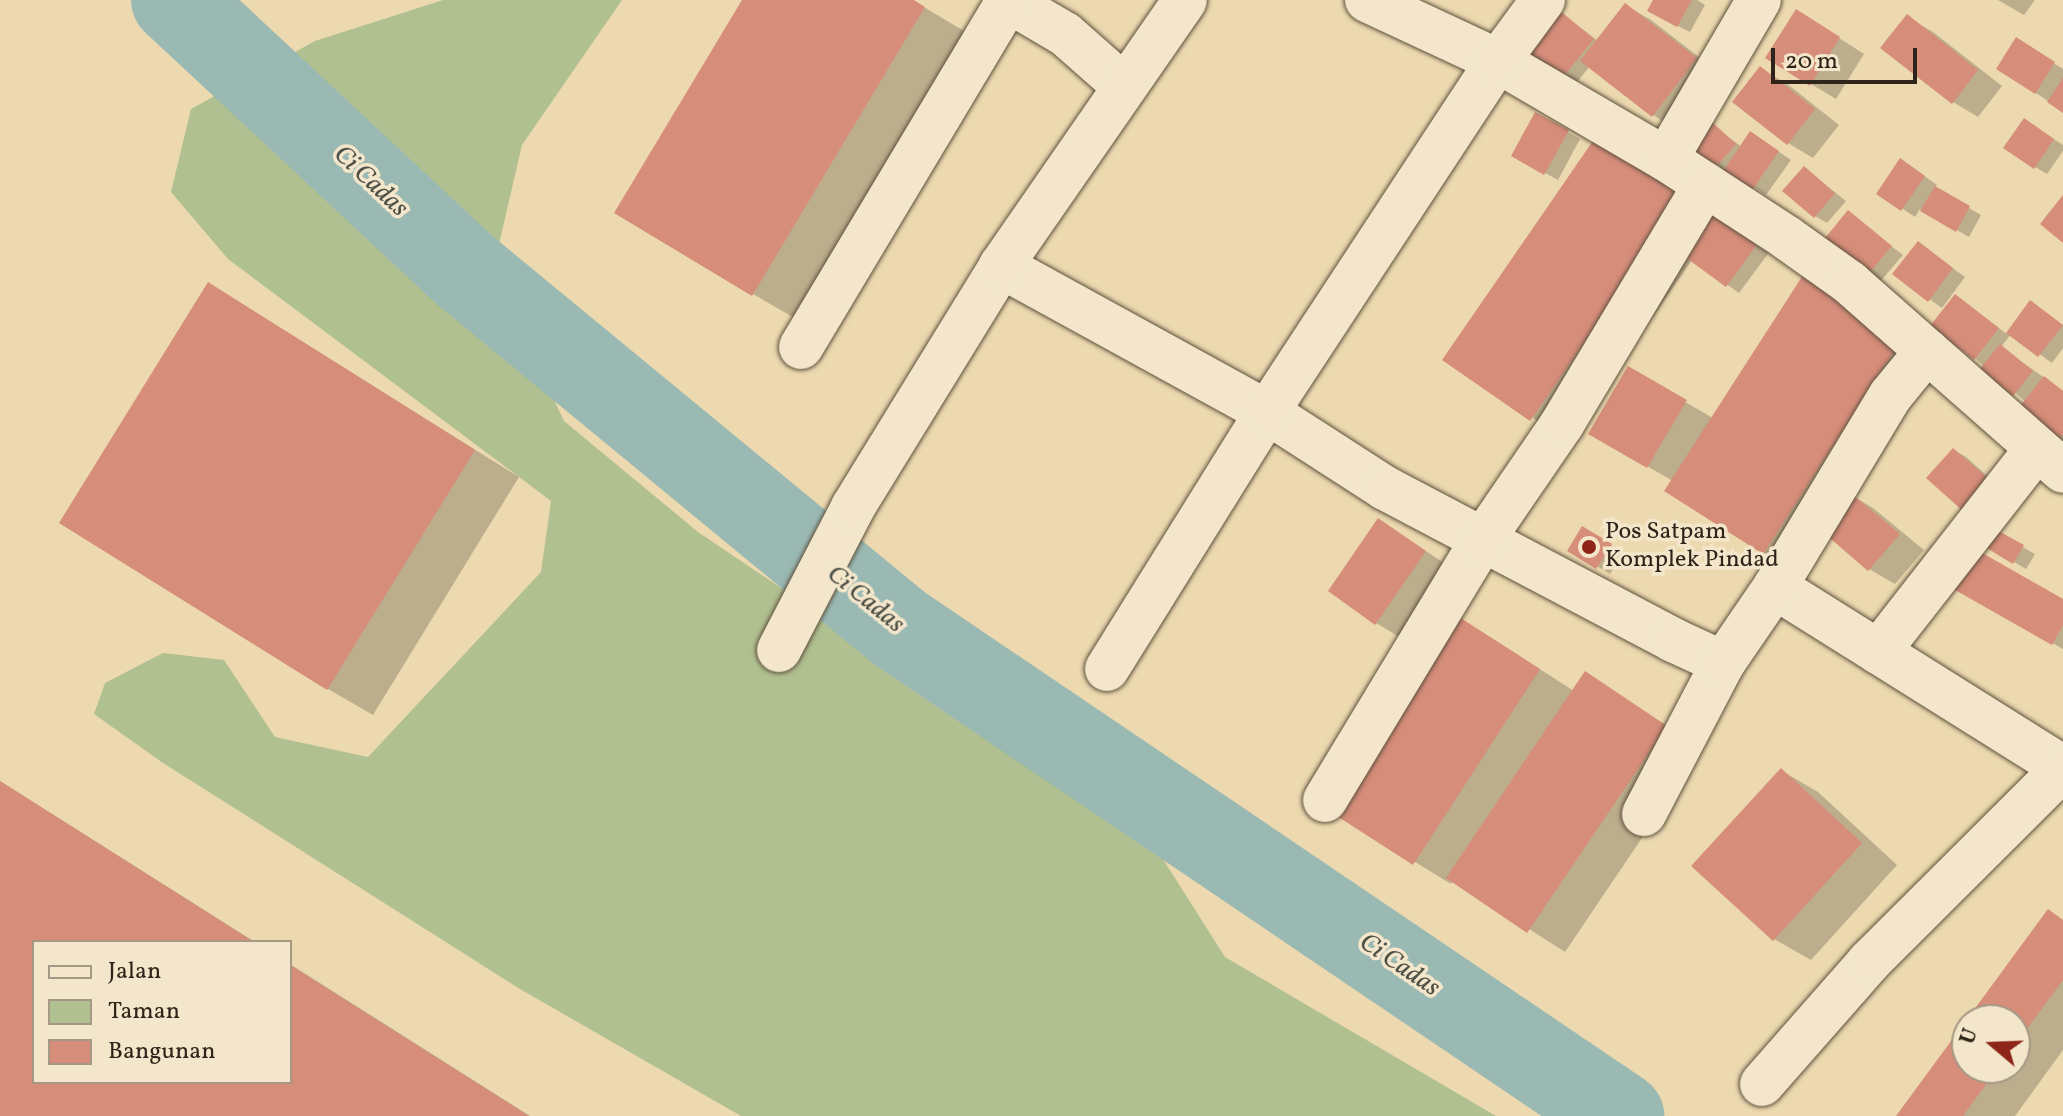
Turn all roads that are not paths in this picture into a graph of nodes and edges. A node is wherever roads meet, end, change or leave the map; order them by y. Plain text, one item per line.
1 (1007, 0) edge
2 (1185, 0) edge
3 (1367, 0) edge
4 (1543, 0) edge
5 (1759, 0) edge
6 (1498, 61) junction
7 (1124, 86) junction
8 (1666, 159) junction
9 (1705, 185) junction
10 (1001, 266) junction
11 (801, 347) dead end
12 (1927, 351) junction
13 (1267, 412) junction
14 (2055, 463) edge
15 (1482, 541) junction
16 (1775, 587) junction
17 (779, 650) dead end
18 (1878, 652) junction
19 (1723, 663) junction
20 (1107, 669) dead end
21 (2063, 768) edge
22 (1325, 800) dead end
23 (1644, 814) dead end
24 (1762, 1084) dead end

1 - 7 street
1 - 11 street
2 - 7 street
3 - 6 street
4 - 6 street
5 - 8 street
6 - 8 street
6 - 13 street
7 - 10 street
8 - 9 street
9 - 12 street
9 - 15 street
10 - 13 street
10 - 17 street
12 - 14 street
12 - 16 street
13 - 15 street
13 - 20 street
14 - 18 street
15 - 19 street
15 - 22 street
16 - 18 street
16 - 19 street
18 - 21 street
19 - 23 street
21 - 24 street

